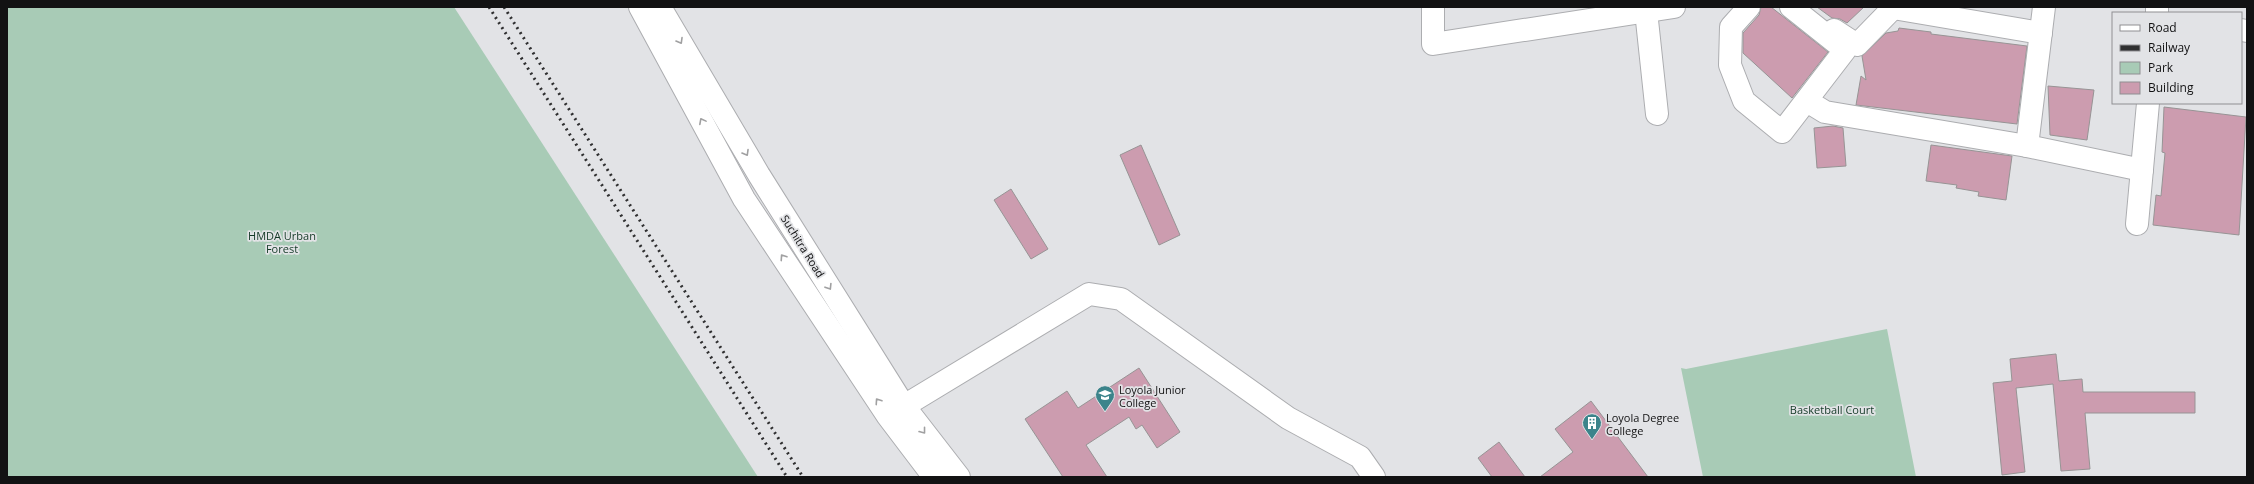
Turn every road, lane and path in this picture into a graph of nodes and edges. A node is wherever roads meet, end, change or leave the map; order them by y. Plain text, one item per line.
1 (640, 7) edge
2 (660, 7) edge
3 (1433, 7) edge
4 (1674, 7) edge
5 (1749, 7) edge
6 (1791, 7) edge
7 (1802, 7) edge
8 (2044, 7) edge
9 (1893, 8) edge
10 (1646, 11) junction
11 (2041, 33) junction
12 (697, 89) junction
13 (1807, 101) junction
14 (2148, 104) edge
15 (1657, 114) dead end
16 (2026, 146) junction
17 (2142, 170) junction
18 (2137, 224) dead end
19 (904, 406) junction
20 (934, 477) edge
21 (959, 477) edge
22 (1374, 477) edge

1 - 12 street, Suchitra Road
2 -> 12 street, Suchitra Road
3 - 10 street
4 - 10 street
5 - 13 street
6 - 13 street
7 - 9 street
8 - 11 street
9 - 11 street
10 - 15 street
11 - 16 street
12 -> 19 street, Suchitra Road
20 -> 12 street, Suchitra Road
13 - 16 street
14 - 17 street
16 - 17 street
17 - 18 street
19 -> 21 street, Suchitra Road
19 - 22 street

